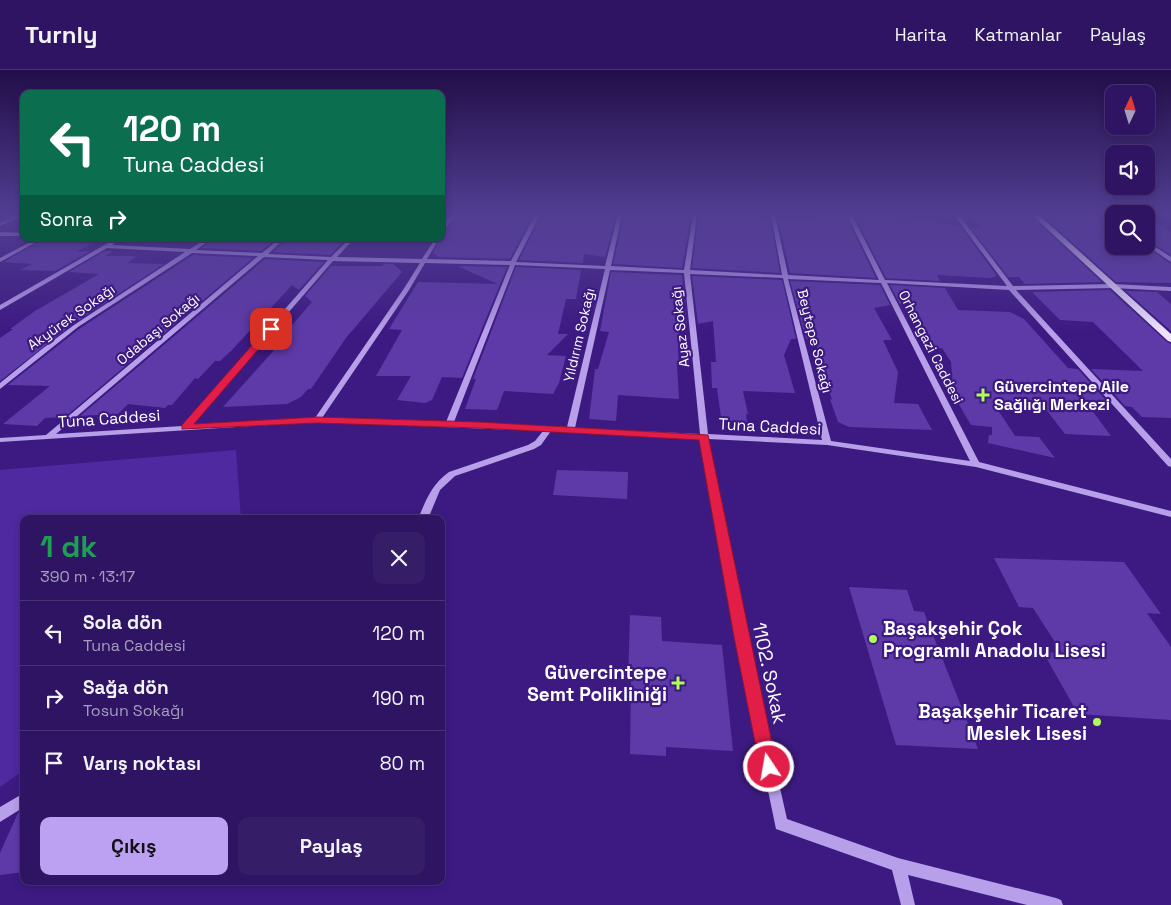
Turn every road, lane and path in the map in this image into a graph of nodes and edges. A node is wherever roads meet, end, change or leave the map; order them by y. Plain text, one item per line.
1 (0, 254) edge
2 (92, 254) edge
3 (187, 254) edge
4 (265, 254) joint
5 (336, 254) edge
6 (428, 254) edge
7 (518, 254) edge
8 (611, 254) edge
9 (690, 254) edge
10 (781, 254) edge
11 (869, 254) edge
12 (985, 254) edge
13 (1078, 254) edge
14 (11, 255) joint
15 (332, 258) junction
16 (0, 260) edge
17 (423, 262) junction
18 (513, 263) junction
19 (608, 268) junction
20 (688, 271) junction
21 (785, 276) junction
22 (884, 282) junction
23 (1113, 286) junction
24 (1011, 288) junction
25 (1171, 288) edge
26 (0, 308) edge
27 (1171, 339) edge
28 (0, 387) edge
29 (317, 420) junction
30 (449, 424) junction
31 (186, 427) junction
32 (548, 430) junction
33 (570, 431) junction
34 (48, 437) junction
35 (704, 437) junction
36 (0, 440) edge
37 (828, 443) junction
38 (976, 464) junction
39 (1171, 464) edge
40 (1171, 514) edge
41 (425, 515) edge
42 (20, 801) edge
43 (0, 815) edge
44 (898, 865) junction
45 (908, 905) edge
46 (1056, 905) edge

1 - 14 street
2 - 26 street
3 - 28 street, Akyürek Sokağı
4 - 15 street
4 - 34 street, Odabaşı Sokağı
5 - 15 street
6 - 17 street
7 - 18 street
8 - 19 street, Yıldırım Sokağı
9 - 20 street, Ayaz Sokağı
10 - 21 street, Beytepe Sokağı
11 - 22 street, Orhangazi Caddesi
12 - 24 street
13 - 23 main road
14 - 16 street
15 - 17 street
15 - 31 street
17 - 18 street
17 - 29 street
18 - 19 street
18 - 30 street
19 - 20 street
19 - 33 street, Yıldırım Sokağı
20 - 21 street
20 - 35 street, Ayaz Sokağı
21 - 22 street
21 - 37 street, Beytepe Sokağı
22 - 24 street
22 - 38 street, Orhangazi Caddesi
23 - 24 street
23 - 25 street
23 - 27 main road
24 - 39 street
29 - 30 street, Tuna Caddesi
29 - 31 street, Tuna Caddesi
30 - 32 street, Tuna Caddesi
31 - 34 street, Tuna Caddesi
32 - 33 street, Tuna Caddesi
32 - 41 street
33 - 35 street, Tuna Caddesi
34 - 36 street, Tuna Caddesi
35 - 37 street, Tuna Caddesi
35 - 44 street, 1102. Sokak
37 - 38 street, Tuna Caddesi
38 - 40 street, Tuna Caddesi
42 - 43 street
44 - 45 street
44 - 46 street, 1102. Sokak

